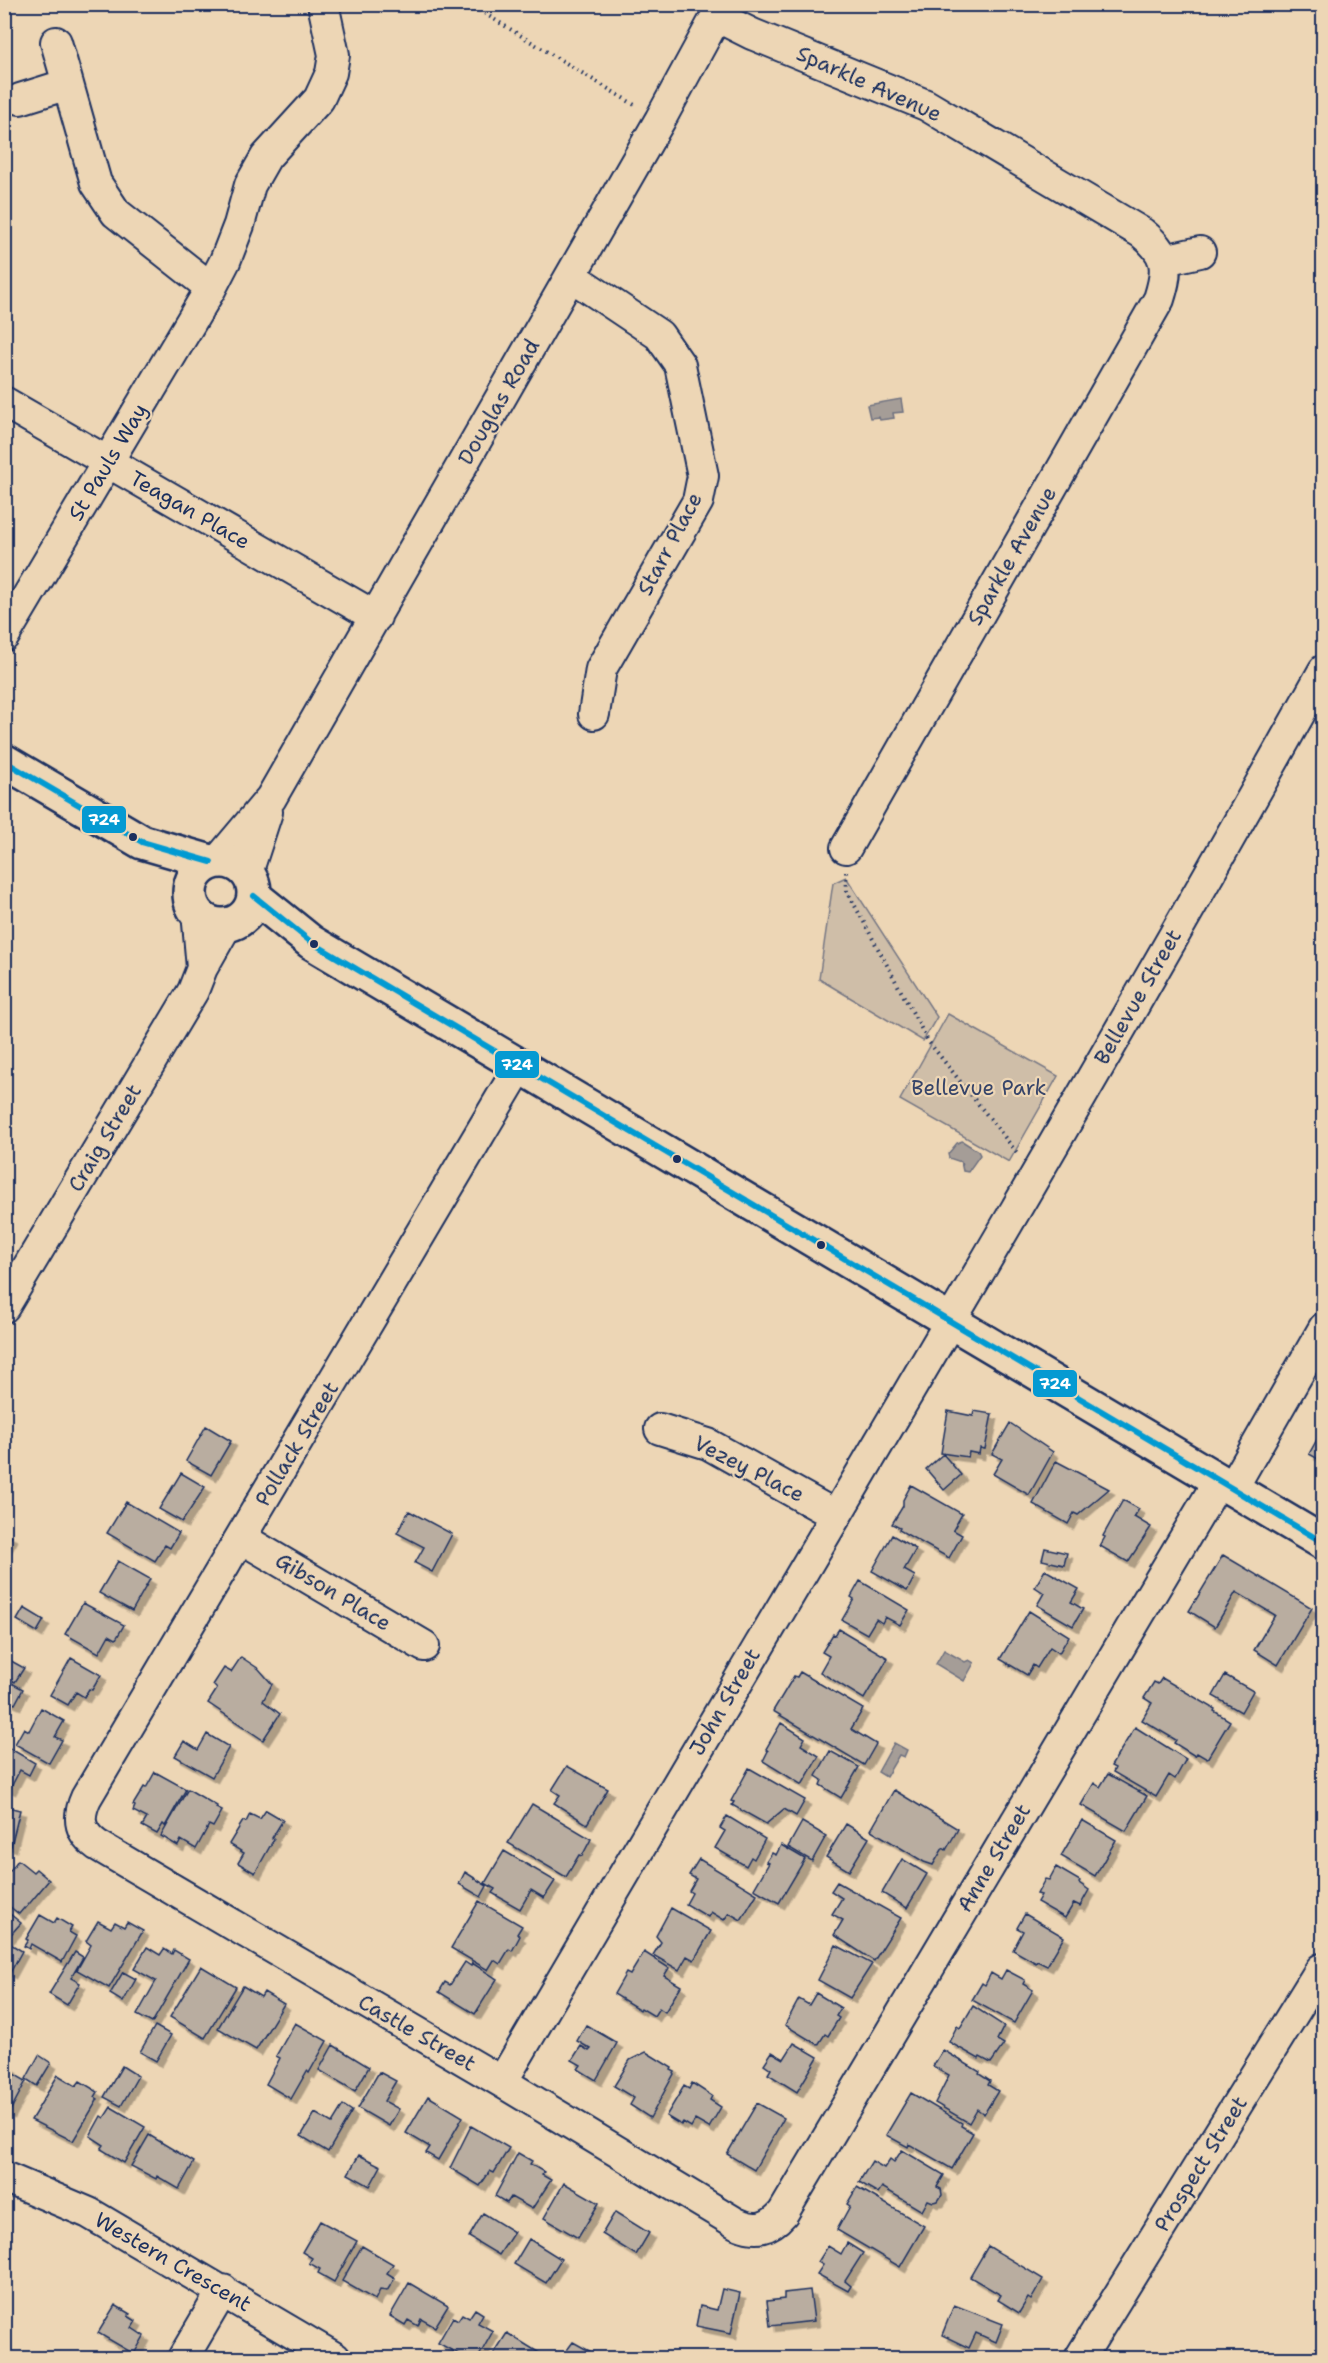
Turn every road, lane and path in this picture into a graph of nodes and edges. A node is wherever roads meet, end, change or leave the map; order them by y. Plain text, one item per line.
1 (323, 4) edge
2 (469, 4) edge
3 (719, 10) edge
4 (56, 42) dead end
5 (68, 84) junction
6 (20, 99) dead end
7 (638, 107) dead end
8 (1200, 252) dead end
9 (1164, 260) junction
10 (572, 276) junction
11 (211, 288) junction
12 (4, 402) edge
13 (108, 463) junction
14 (376, 617) junction
15 (4, 636) edge
16 (1323, 670) edge
17 (594, 714) dead end
18 (4, 761) edge
19 (142, 842) junction
20 (846, 848) joint
21 (232, 890) junction
22 (194, 904) junction
23 (202, 968) junction
24 (520, 1066) junction
25 (1036, 1176) junction
26 (4, 1307) edge
27 (950, 1323) junction
28 (1323, 1328) edge
29 (660, 1429) dead end
30 (1225, 1485) junction
31 (835, 1515) junction
32 (242, 1538) junction
33 (1323, 1544) edge
34 (424, 1646) dead end
35 (80, 1823) joint
36 (1322, 1970) edge
37 (502, 2082) junction
38 (4, 2177) edge
39 (763, 2228) joint
40 (223, 2290) junction
41 (183, 2358) edge
42 (335, 2358) edge
43 (1080, 2358) edge

1 - 11 street, St Pauls Way
2 - 7 path
3 - 9 street, Sparkle Avenue
3 - 10 street, Douglas Road
4 - 5 street
5 - 6 street
5 - 11 street
8 - 9 street
9 - 20 street, Sparkle Avenue
10 - 14 street, Douglas Road
10 - 17 street, Starr Place
11 - 13 street, St Pauls Way
12 - 13 street, Teagan Place
13 - 14 street, Teagan Place
13 - 15 street, St Pauls Way
14 - 21 street, Douglas Road
16 - 25 street, Bellevue Street
18 - 19 main road
19 - 21 main road
19 - 22 main road
20 - 25 path
21 - 22 main road
21 - 22 main road
21 - 23 street, Craig Street
21 - 24 main road
22 - 23 street, Craig Street
23 - 26 street, Craig Street
24 - 27 main road
24 - 32 street, Pollack Street
25 - 27 street, Bellevue Street
27 - 30 main road
27 - 31 street, John Street
28 - 30 street
29 - 31 street, Vezey Place
30 - 33 main road
30 - 39 street, Anne Street
31 - 37 street, John Street
32 - 34 street, Gibson Place
32 - 35 street, Pollack Street
35 - 37 street, Castle Street
36 - 43 street, Prospect Street
37 - 39 street, Castle Street
38 - 40 street, Western Crescent
40 - 41 street
40 - 42 street, Western Crescent

